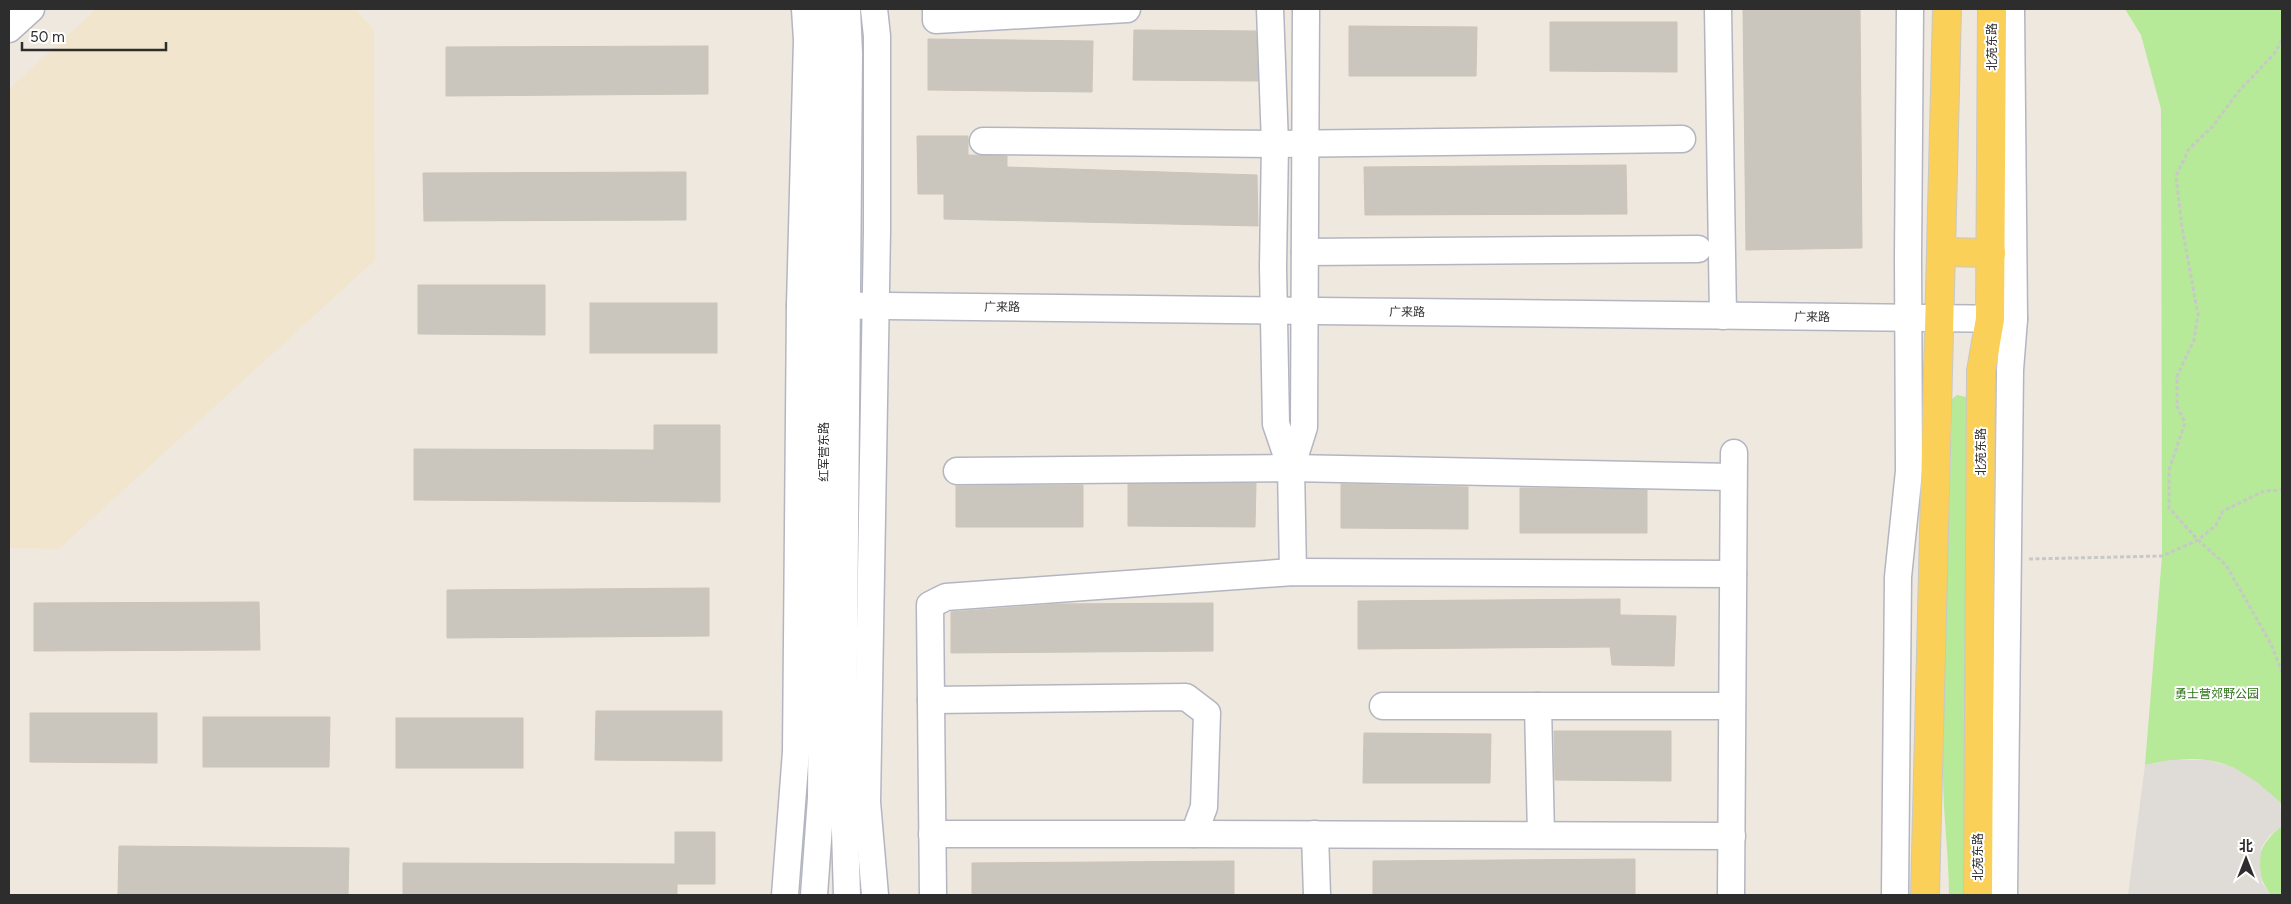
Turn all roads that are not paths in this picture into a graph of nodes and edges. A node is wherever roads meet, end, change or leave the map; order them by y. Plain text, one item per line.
1 (31, 9) edge
2 (805, 9) edge
3 (827, 9) edge
4 (847, 9) edge
5 (874, 9) edge
6 (936, 9) edge
7 (1127, 9) edge
8 (1270, 9) edge
9 (1306, 9) edge
10 (1718, 9) edge
11 (1910, 9) edge
12 (1947, 9) edge
13 (1992, 9) edge
14 (2011, 9) edge
15 (9, 29) edge
16 (1682, 139) dead end
17 (983, 141) dead end
18 (1305, 143) junction
19 (1275, 144) junction
20 (1698, 249) dead end
21 (1305, 252) junction
22 (1941, 252) junction
23 (1990, 253) junction
24 (824, 305) junction
25 (876, 306) junction
26 (1275, 310) junction
27 (1304, 311) junction
28 (1723, 316) junction
29 (1909, 318) junction
30 (1939, 318) junction
31 (2002, 319) junction
32 (1937, 389) junction
33 (1981, 390) junction
34 (1291, 468) junction
35 (957, 471) dead end
36 (1293, 572) junction
37 (1733, 574) junction
38 (931, 700) junction
39 (1382, 706) dead end
40 (1538, 706) junction
41 (1732, 706) junction
42 (932, 834) junction
43 (1194, 834) junction
44 (1315, 834) junction
45 (1541, 835) junction
46 (1732, 836) junction
47 (785, 895) edge
48 (814, 895) edge
49 (847, 895) edge
50 (875, 895) edge
51 (932, 895) edge
52 (1317, 895) edge
53 (1731, 895) edge
54 (1895, 895) edge
55 (1925, 895) edge
56 (1978, 895) edge
57 (2004, 895) edge

1 - 15 street
2 - 24 street
3 - 24 street, 红军营东路
4 - 24 street, 红军营东路
5 - 25 street
6 - 7 street
8 - 19 street
9 - 18 street
10 - 28 street
11 - 29 street
12 - 22 main road
13 - 23 main road, 北苑东路
14 - 31 street
16 - 18 street
17 - 19 street
18 - 19 street
18 - 21 street
19 - 26 street
20 - 21 street
21 - 27 street
22 - 23 main road
22 - 30 main road
23 - 31 main road, 北苑东路
24 - 25 street, 广来路
24 - 47 street
24 - 48 street, 红军营东路
24 - 49 street, 红军营东路
25 - 26 street, 广来路
25 - 50 street
26 - 27 street, 广来路
26 - 34 street
27 - 28 street, 广来路
27 - 34 street
28 - 29 street, 广来路
29 - 30 street, 广来路
29 - 54 street
30 - 31 street, 广来路
30 - 32 main road
31 - 33 main road, 北苑东路
31 - 57 street
32 - 33 main road
32 - 55 main road
33 - 56 main road, 北苑东路
34 - 35 street
34 - 36 street
34 - 37 street
36 - 37 street
36 - 38 street
37 - 41 street
38 - 42 street
38 - 43 street
39 - 40 street
40 - 41 street
40 - 45 street
41 - 46 street
42 - 43 street
42 - 51 street
43 - 44 street
44 - 45 street
44 - 52 street
45 - 46 street
46 - 53 street

